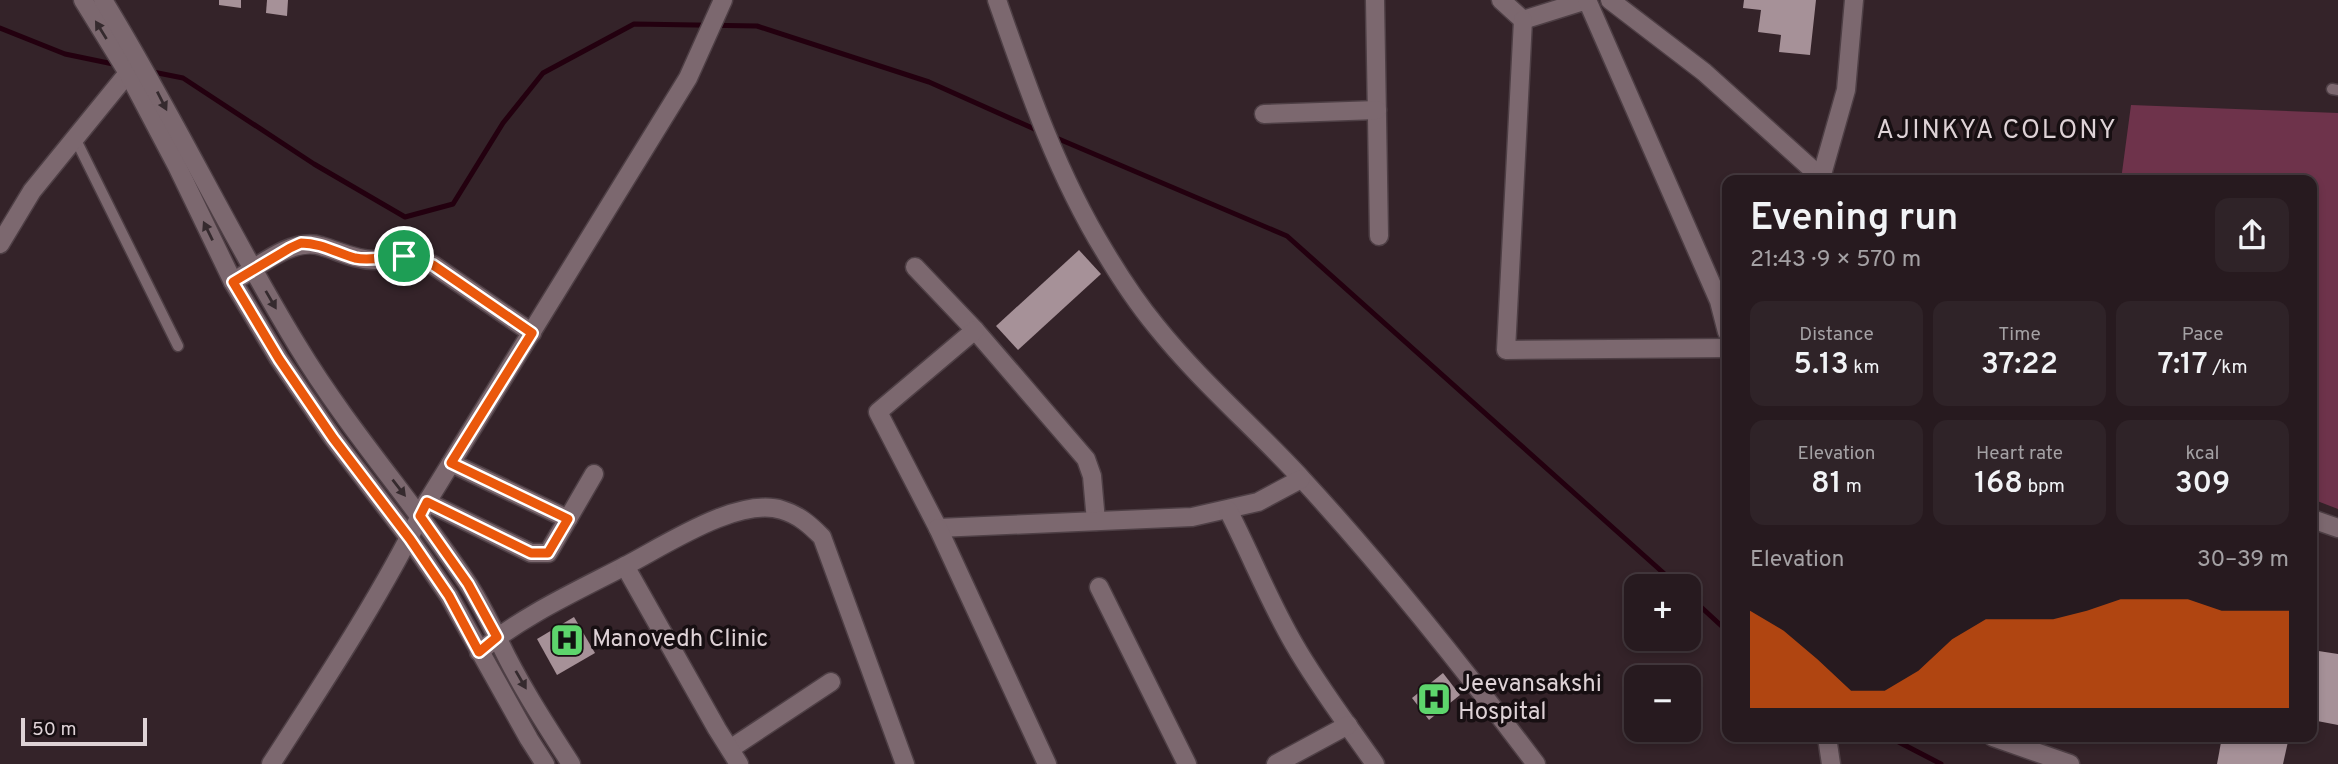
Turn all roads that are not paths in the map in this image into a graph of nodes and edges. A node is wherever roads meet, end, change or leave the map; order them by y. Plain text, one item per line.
1 (83, 0) edge
2 (103, 0) edge
3 (723, 0) edge
4 (998, 0) edge
5 (1376, 0) edge
6 (1501, 0) edge
7 (1587, 0) edge
8 (1609, 0) edge
9 (1854, 0) edge
10 (1523, 20) junction
11 (134, 66) junction
12 (1377, 110) junction
13 (1264, 114) dead end
14 (75, 138) junction
15 (1819, 175) edge
16 (1824, 175) edge
17 (1379, 236) dead end
18 (0, 244) edge
19 (915, 267) dead end
20 (254, 269) junction
21 (233, 282) junction
22 (1722, 313) edge
23 (975, 330) junction
24 (532, 333) junction
25 (178, 346) dead end
26 (1722, 348) edge
27 (451, 463) junction
28 (594, 474) dead end
29 (1301, 479) junction
30 (424, 509) junction
31 (1228, 510) junction
32 (568, 519) junction
33 (1096, 521) junction
34 (2317, 521) edge
35 (938, 528) junction
36 (2338, 528) edge
37 (410, 539) junction
38 (625, 566) junction
39 (1099, 587) dead end
40 (497, 637) junction
41 (479, 652) junction
42 (831, 682) dead end
43 (1348, 725) junction
44 (1828, 742) edge
45 (2007, 742) edge
46 (735, 757) edge
47 (271, 764) edge
48 (545, 764) edge
49 (571, 764) edge
50 (905, 764) edge
51 (1046, 764) edge
52 (1186, 764) edge
53 (1276, 764) edge
54 (1375, 764) edge
55 (1536, 764) edge
56 (1831, 764) edge
57 (2070, 764) edge

11 -> 1 street
2 - 11 street
3 - 24 street
4 - 29 street
5 - 12 street
6 - 10 street
7 - 10 street
7 - 22 street
8 - 15 street
9 - 16 street
10 - 26 street
11 - 14 street
11 -> 20 street
21 -> 11 street
12 - 13 street
12 - 17 street
14 - 18 street
14 - 25 lane
19 - 23 street
20 - 21 street
20 - 24 street
20 -> 30 street
21 - 37 street
23 - 33 street
23 - 35 street
24 - 27 street
27 - 30 street
27 - 32 street
28 - 32 street
29 - 31 street
29 - 55 street
30 - 32 street
30 - 37 street
30 - 40 street
31 - 33 street
31 - 43 street
33 - 35 street
34 - 36 street
35 - 51 street
37 - 41 street
37 - 47 street
38 - 40 street
38 - 46 street
38 - 50 street
39 - 52 street
40 - 41 street
40 -> 49 street
41 - 48 street
42 - 46 street
43 - 53 street
43 - 54 street
44 - 56 street
45 - 57 street

